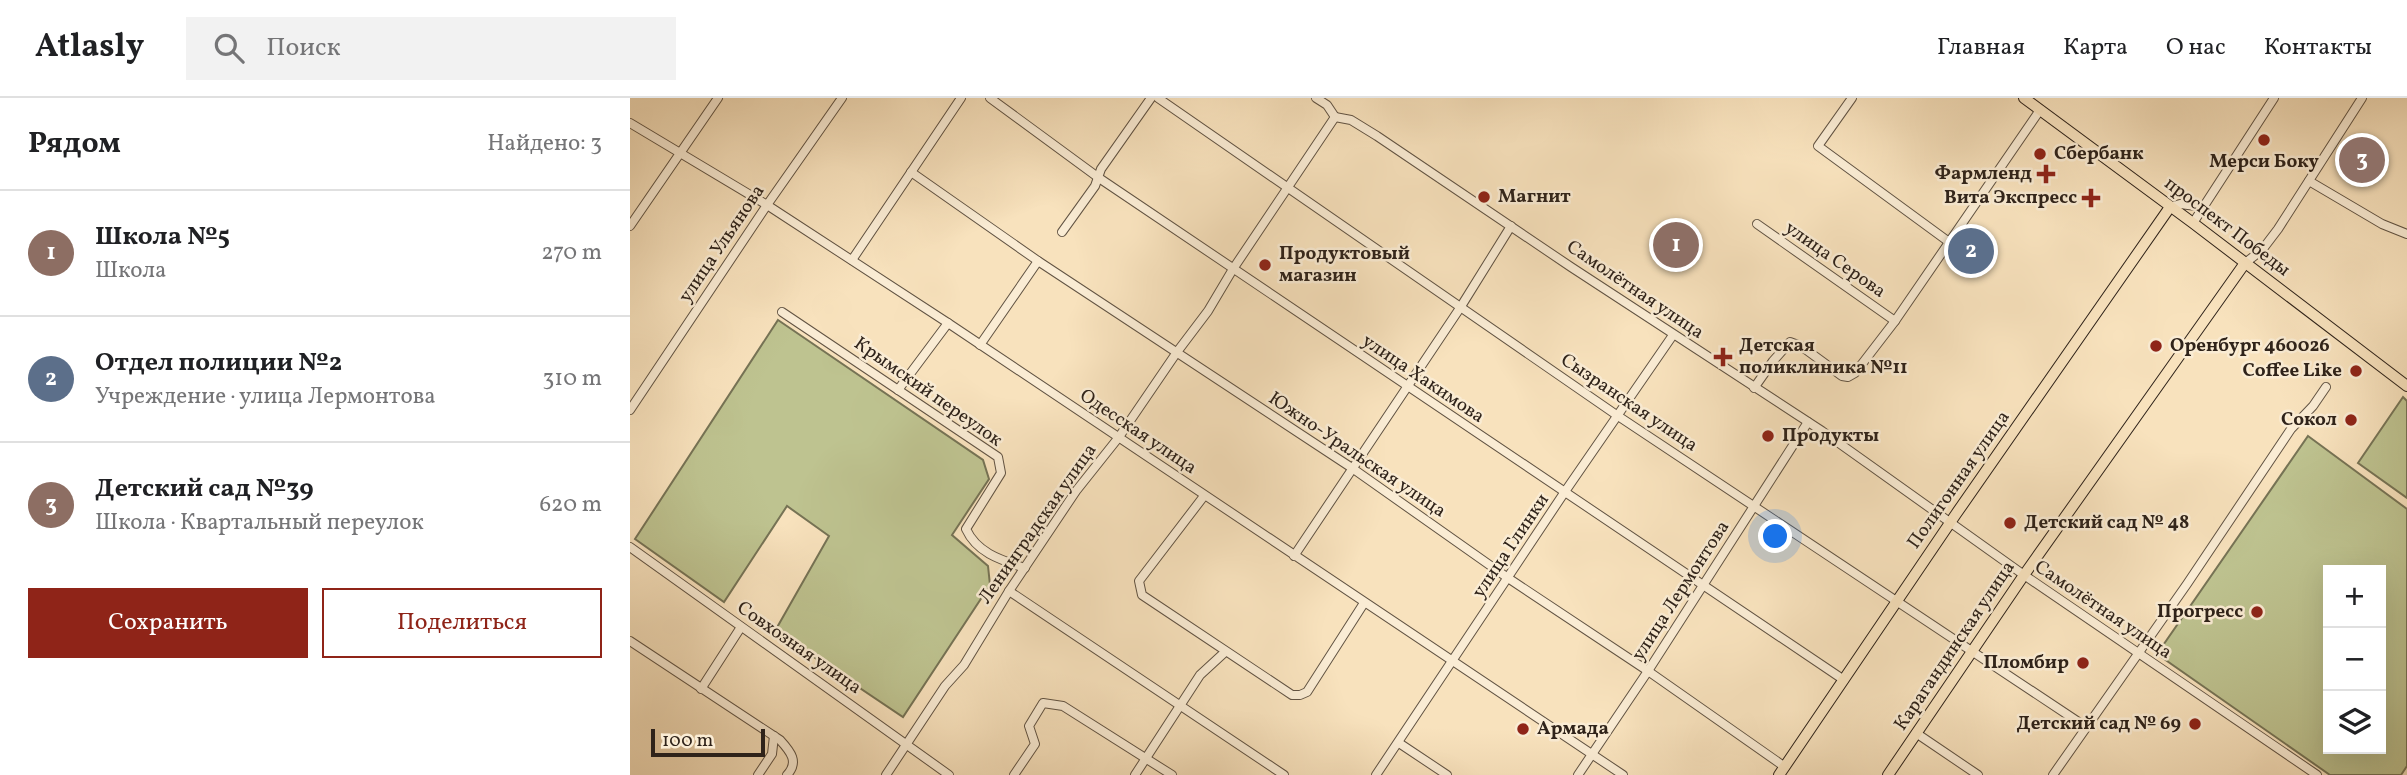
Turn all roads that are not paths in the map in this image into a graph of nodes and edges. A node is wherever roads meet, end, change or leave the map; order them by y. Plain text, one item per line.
1 (718, 98) edge
2 (842, 98) edge
3 (961, 98) edge
4 (990, 98) edge
5 (1151, 98) edge
6 (1158, 98) edge
7 (1316, 98) edge
8 (1852, 98) edge
9 (2024, 98) edge
10 (2274, 98) edge
11 (2362, 98) edge
12 (2040, 110) junction
13 (1335, 117) junction
14 (630, 122) edge
15 (680, 153) junction
16 (911, 172) junction
17 (1099, 178) junction
18 (2309, 181) junction
19 (1286, 188) junction
20 (766, 205) junction
21 (2170, 207) junction
22 (2204, 207) junction
23 (2193, 223) junction
24 (1757, 224) dead end
25 (630, 226) edge
26 (1511, 226) junction
27 (1062, 232) dead end
28 (2407, 234) edge
29 (1950, 242) junction
30 (852, 260) junction
31 (1038, 261) junction
32 (2245, 263) junction
33 (1233, 269) junction
34 (1460, 308) junction
35 (782, 312) dead end
36 (1895, 321) junction
37 (948, 323) junction
38 (1673, 335) junction
39 (980, 345) junction
40 (1177, 352) junction
41 (2407, 386) edge
42 (1407, 387) junction
43 (2326, 387) dead end
44 (1754, 388) junction
45 (898, 390) junction
46 (630, 410) edge
47 (1618, 416) junction
48 (1808, 422) junction
49 (1119, 437) junction
50 (1352, 468) junction
51 (1564, 493) junction
52 (1204, 496) junction
53 (1755, 505) junction
54 (1951, 522) junction
55 (630, 547) edge
56 (1294, 556) junction
57 (1025, 568) junction
58 (2024, 575) junction
59 (1508, 578) junction
60 (1704, 587) junction
61 (1009, 591) junction
62 (1896, 601) junction
63 (1364, 603) junction
64 (741, 627) junction
65 (630, 641) edge
66 (1225, 652) junction
67 (1972, 652) junction
68 (2137, 653) junction
69 (1453, 663) junction
70 (1648, 671) junction
71 (1843, 680) junction
72 (701, 689) junction
73 (1181, 704) junction
74 (2086, 727) junction
75 (1916, 733) junction
76 (775, 736) junction
77 (1399, 743) junction
78 (908, 745) junction
79 (1592, 754) junction
80 (1147, 757) junction
81 (1782, 771) edge
82 (758, 775) edge
83 (787, 775) edge
84 (886, 775) edge
85 (949, 775) edge
86 (1014, 775) edge
87 (1135, 775) edge
88 (1172, 775) edge
89 (1284, 775) edge
90 (1376, 775) edge
91 (1447, 775) edge
92 (1578, 775) edge
93 (1623, 775) edge
94 (1888, 775) edge
95 (1978, 775) edge
96 (2053, 775) edge
97 (2317, 775) edge

1 - 15 street
2 - 20 street, улица Ульянова
3 - 16 street
4 - 17 street, улица Хакимова
5 - 17 street
6 - 19 street, Сызранская улица
7 - 13 street, Самолётная улица
8 - 29 street
9 - 12 main road, проспект Победы
10 - 22 street
11 - 18 street
12 - 21 main road, проспект Победы
12 - 29 street
13 - 19 street, Ленинградская улица
13 - 26 street, Самолётная улица
14 - 15 street, Одесская улица
15 - 20 street, Одесская улица
15 - 25 street
16 - 30 street
16 - 31 street, Южно-Уральская улица
17 - 27 street
17 - 33 street, улица Хакимова
18 - 28 street
18 - 32 street
19 - 33 street, Ленинградская улица
19 - 34 street, Сызранская улица
20 - 30 street, Одесская улица
20 - 46 street, улица Ульянова
21 - 22 street
21 - 23 main road, проспект Победы
21 - 54 main road, Полигонная улица
22 - 23 street
23 - 32 main road, проспект Победы
24 - 36 street, улица Серова
26 - 34 street
26 - 38 street, Самолётная улица
29 - 36 street
30 - 37 street, Одесская улица
31 - 39 street
31 - 40 street, Южно-Уральская улица
32 - 41 main road, проспект Победы
32 - 58 main road, Карагандинская улица
33 - 40 street, Ленинградская улица
33 - 42 street, улица Хакимова
34 - 42 street
34 - 47 street, Сызранская улица
35 - 45 street, Крымский переулок
36 - 44 street
37 - 39 street, Одесская улица
37 - 45 street
38 - 44 street, Самолётная улица
38 - 47 street, улица Глинки
39 - 49 street, Одесская улица
40 - 49 street, Ленинградская улица
40 - 50 street, Южно-Уральская улица
42 - 50 street
42 - 51 street, улица Хакимова
43 - 68 street
44 - 48 street, Самолётная улица
45 - 57 street, Крымский переулок
47 - 51 street, улица Глинки
47 - 53 street, Сызранская улица
48 - 53 street, улица Лермонтова
48 - 54 street, Самолётная улица
49 - 52 street, Одесская улица
49 - 57 street, Ленинградская улица
50 - 56 street
50 - 59 street, Южно-Уральская улица
51 - 59 street, улица Глинки
51 - 60 street, улица Хакимова
52 - 56 street, Одесская улица
52 - 66 street
53 - 60 street, улица Лермонтова
53 - 62 street, Сызранская улица
54 - 58 street, Самолётная улица
54 - 62 main road, Полигонная улица
55 - 64 street, Совхозная улица
56 - 63 street, Одесская улица
57 - 61 street, Ленинградская улица
58 - 67 main road, Карагандинская улица
58 - 68 street, Самолётная улица
59 - 69 street, улица Глинки
59 - 70 street, Южно-Уральская улица
60 - 70 street, улица Лермонтова
60 - 71 street, улица Хакимова
61 - 73 street
61 - 78 street, Ленинградская улица
62 - 67 street, Сызранская улица
62 - 71 main road, Полигонная улица
63 - 66 street
63 - 69 street, Одесская улица
64 - 72 street
64 - 78 street, Совхозная улица
65 - 72 street
66 - 73 street
67 - 74 street, Сызранская улица
67 - 75 main road, Карагандинская улица
68 - 74 street
68 - 97 street, Самолётная улица
69 - 77 street, улица Глинки
69 - 79 street, Одесская улица
70 - 79 street, улица Лермонтова
70 - 81 street, Южно-Уральская улица
71 - 81 main road, Полигонная улица
72 - 76 street
73 - 80 street
73 - 89 street
74 - 96 street
75 - 94 main road, Карагандинская улица
75 - 95 street
76 - 82 street
76 - 83 street
77 - 90 street, улица Глинки
77 - 91 street
78 - 84 street, Ленинградская улица
78 - 85 street, Совхозная улица
79 - 92 street, улица Лермонтова
79 - 93 street, Одесская улица
80 - 86 street
80 - 87 street
80 - 88 street

